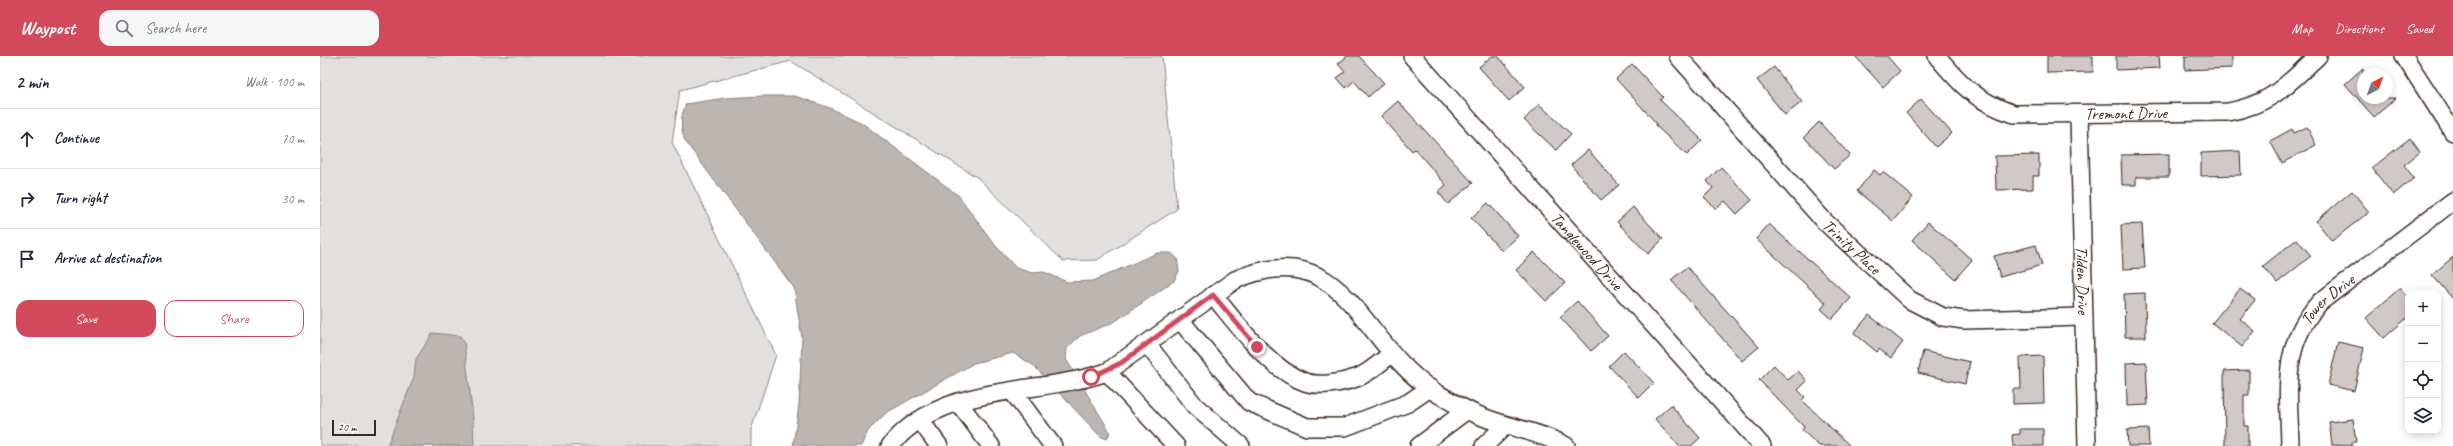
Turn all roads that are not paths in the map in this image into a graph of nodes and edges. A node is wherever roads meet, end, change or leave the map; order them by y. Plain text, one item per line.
1 (1412, 56) edge
2 (1678, 56) edge
3 (1937, 56) edge
4 (2318, 56) edge
5 (2404, 56) edge
6 (2079, 114) junction
7 (2453, 132) edge
8 (2453, 201) edge
9 (1213, 295) junction
10 (2084, 317) junction
11 (1180, 320) junction
12 (1147, 344) junction
13 (1391, 354) junction
14 (1099, 374) junction
15 (1430, 388) junction
16 (1012, 391) junction
17 (958, 402) junction
18 (1467, 410) junction
19 (920, 420) junction
20 (1506, 425) junction
21 (890, 446) edge
22 (939, 446) edge
23 (991, 446) edge
24 (1053, 446) edge
25 (1176, 446) edge
26 (1241, 446) edge
27 (1419, 446) edge
28 (1484, 446) edge
29 (1566, 446) edge
30 (1762, 446) edge
31 (2087, 446) edge
32 (2290, 446) edge

1 - 30 street, Tanglewood Drive
2 - 10 street, Trinity Place
3 - 6 street, Tremont Drive
4 - 6 street, Tremont Drive
5 - 7 street
6 - 10 street, Tilden Drive
8 - 32 street, Tower Drive
9 - 11 street
9 - 13 street
9 - 13 street
10 - 31 street, Tilden Drive
11 - 12 street
11 - 15 street
12 - 14 street
12 - 26 street
13 - 15 street
14 - 16 street
14 - 25 street
15 - 18 street
16 - 17 street
16 - 24 street
17 - 19 street
17 - 23 street
18 - 20 street
18 - 27 street
19 - 21 street
19 - 22 street
20 - 28 street
20 - 29 street

